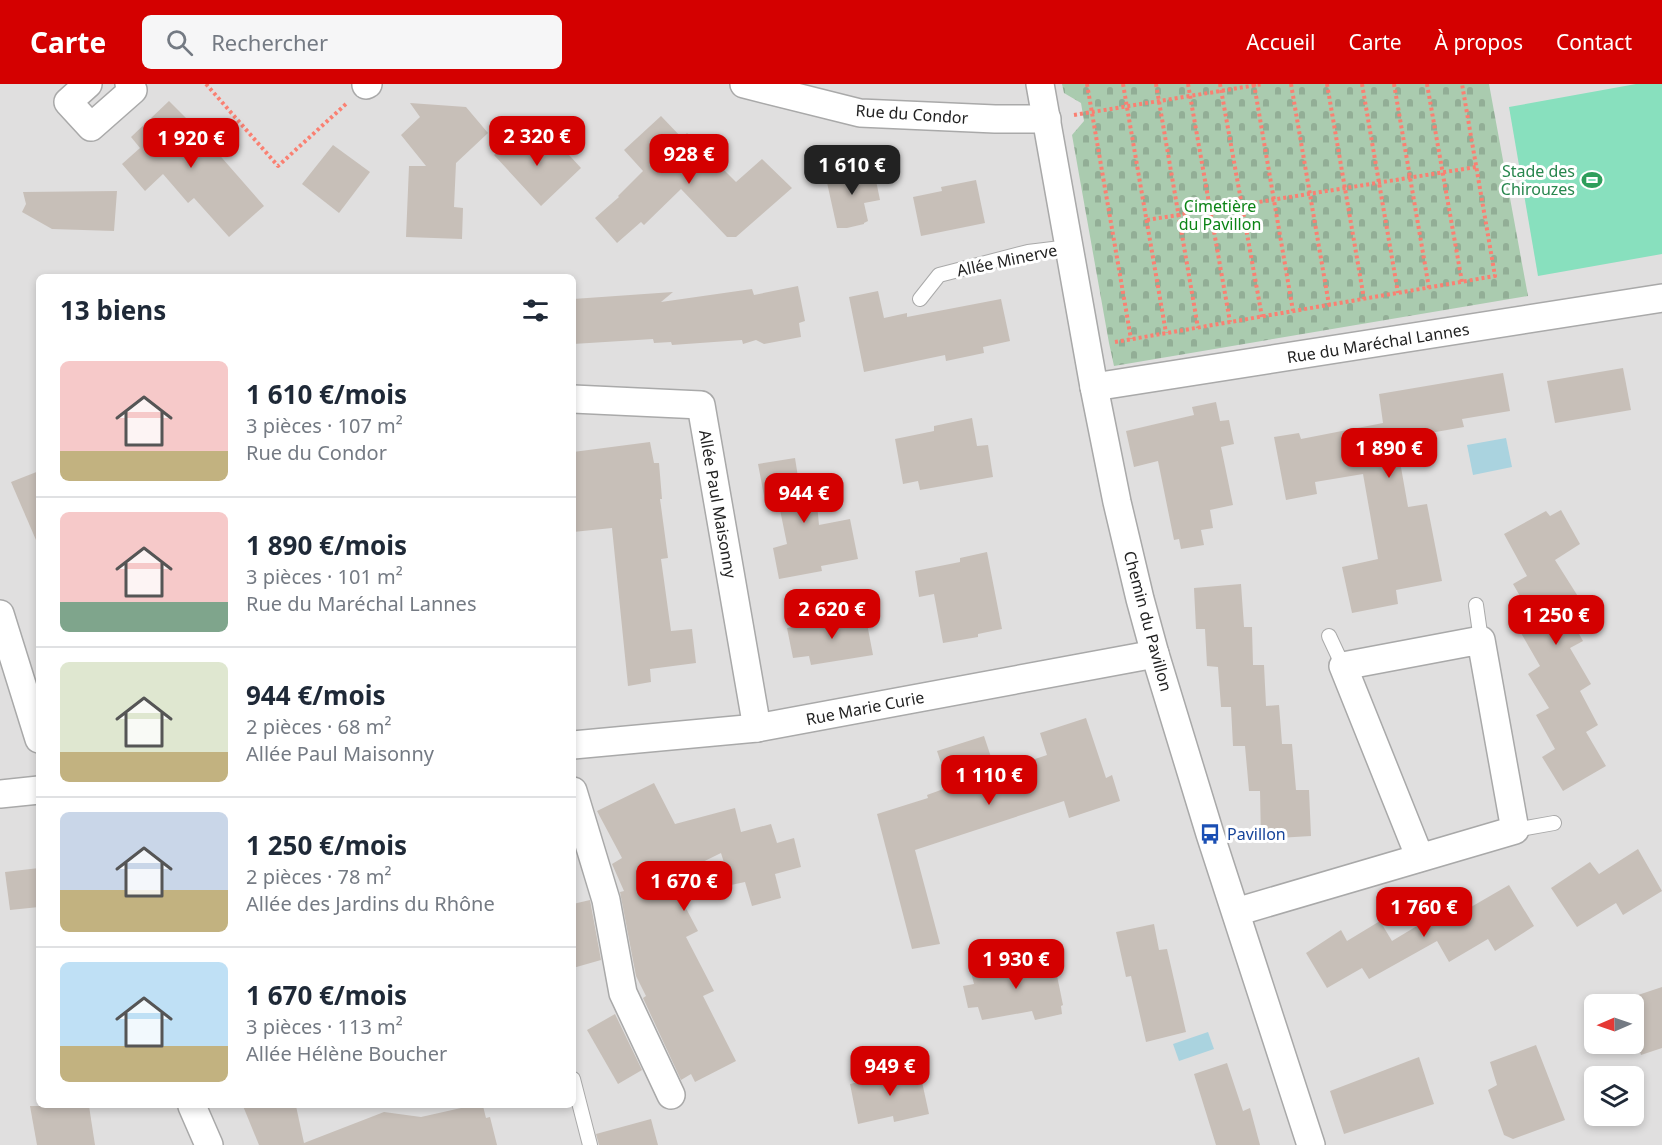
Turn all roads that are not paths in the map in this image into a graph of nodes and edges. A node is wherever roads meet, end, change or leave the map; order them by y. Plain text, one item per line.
1 (88, 84) edge
2 (744, 84) edge
3 (1040, 84) edge
4 (134, 86) edge
5 (1047, 119) junction
6 (1069, 247) junction
7 (1662, 298) edge
8 (920, 299) dead end
9 (1094, 387) junction
10 (576, 399) edge
11 (1476, 605) dead end
12 (0, 614) edge
13 (1329, 636) dead end
14 (1481, 640) junction
15 (1155, 654) junction
16 (1343, 666) junction
17 (757, 728) junction
18 (36, 730) edge
19 (576, 745) edge
20 (36, 790) edge
21 (0, 794) edge
22 (576, 801) edge
23 (1554, 823) dead end
24 (1515, 830) junction
25 (1420, 858) junction
26 (1236, 912) junction
27 (576, 1091) edge
28 (671, 1095) dead end
29 (193, 1108) edge
30 (209, 1145) edge
31 (590, 1145) edge
32 (1311, 1145) edge

1 - 4 street
2 - 5 street, Rue du Condor
3 - 5 street, Chemin du Pavillon
5 - 6 street, Chemin du Pavillon
6 - 8 lane, Allée Minerve
6 - 9 street, Chemin du Pavillon
7 - 9 street, Rue du Maréchal Lannes
9 - 15 street, Chemin du Pavillon
10 - 17 street, Allée Paul Maisonny
11 - 14 lane
12 - 18 street
13 - 16 lane
14 - 16 street
14 - 24 street
15 - 17 street, Rue Marie Curie
15 - 26 street, Chemin du Pavillon
16 - 25 street
17 - 19 street, Rue Marie Curie
20 - 21 street
22 - 28 street
23 - 24 lane
24 - 25 street
25 - 26 street
26 - 32 street, Chemin du Pavillon
27 - 31 lane
29 - 30 street

